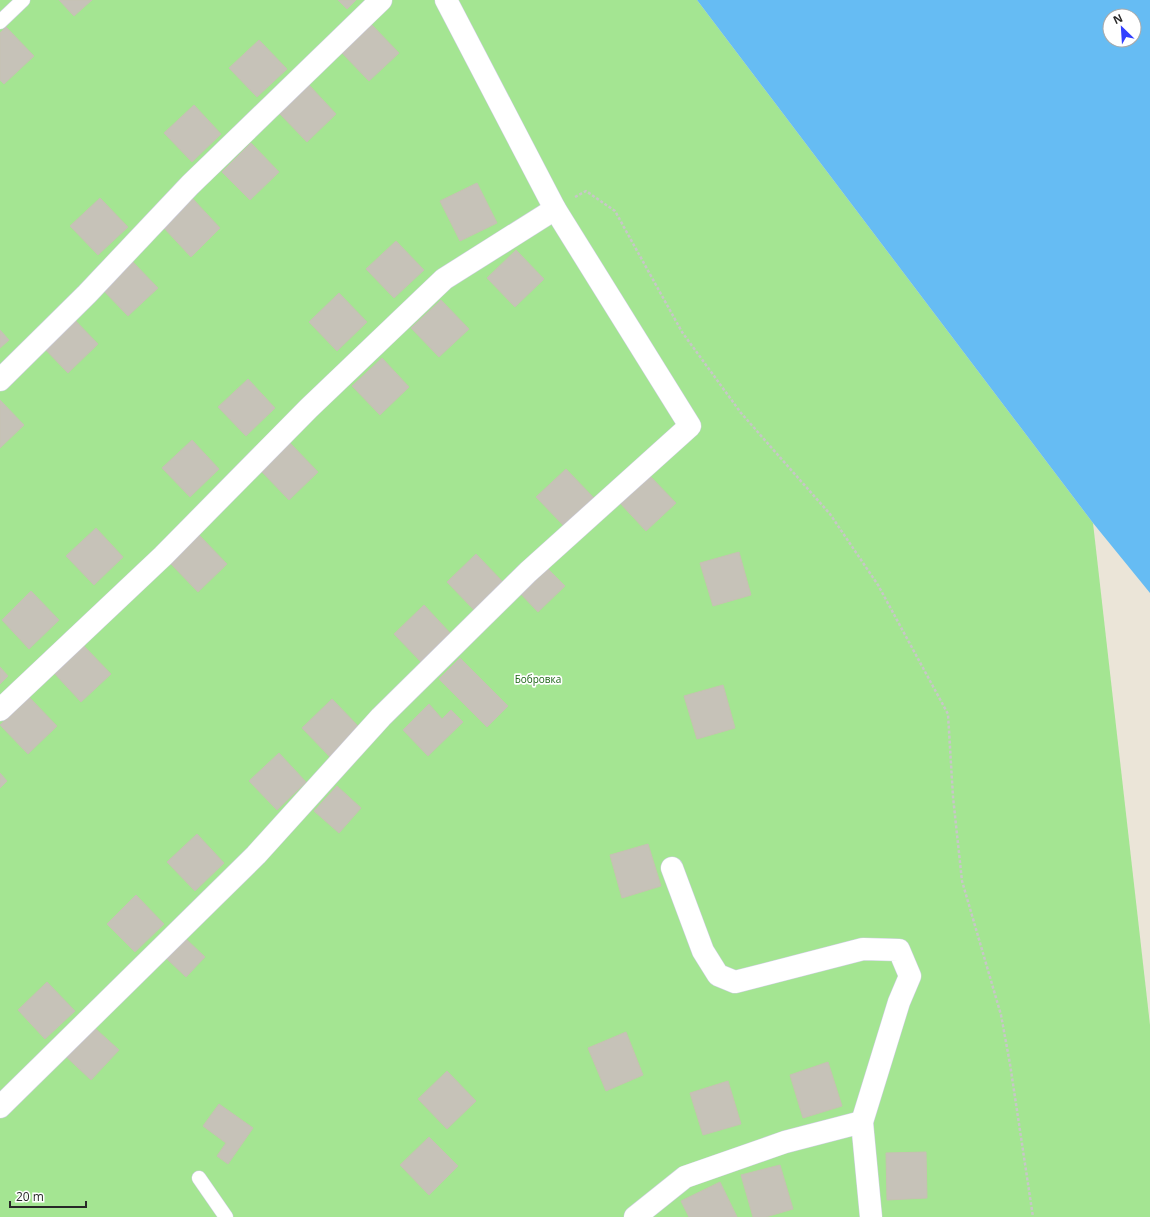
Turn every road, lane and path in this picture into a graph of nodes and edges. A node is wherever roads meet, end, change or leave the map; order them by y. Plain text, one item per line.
1 (23, 0) edge
2 (381, 0) edge
3 (446, 0) edge
4 (0, 22) edge
5 (555, 209) junction
6 (0, 380) edge
7 (0, 710) edge
8 (672, 868) dead end
9 (0, 1107) edge
10 (862, 1122) junction
11 (199, 1178) dead end
12 (226, 1217) edge
13 (635, 1217) edge
14 (871, 1217) edge
15 (1033, 1217) edge

1 - 4 lane
2 - 6 street
3 - 5 street
5 - 7 street
5 - 9 street
5 - 15 path
8 - 10 street
10 - 13 street
10 - 14 street
11 - 12 lane

